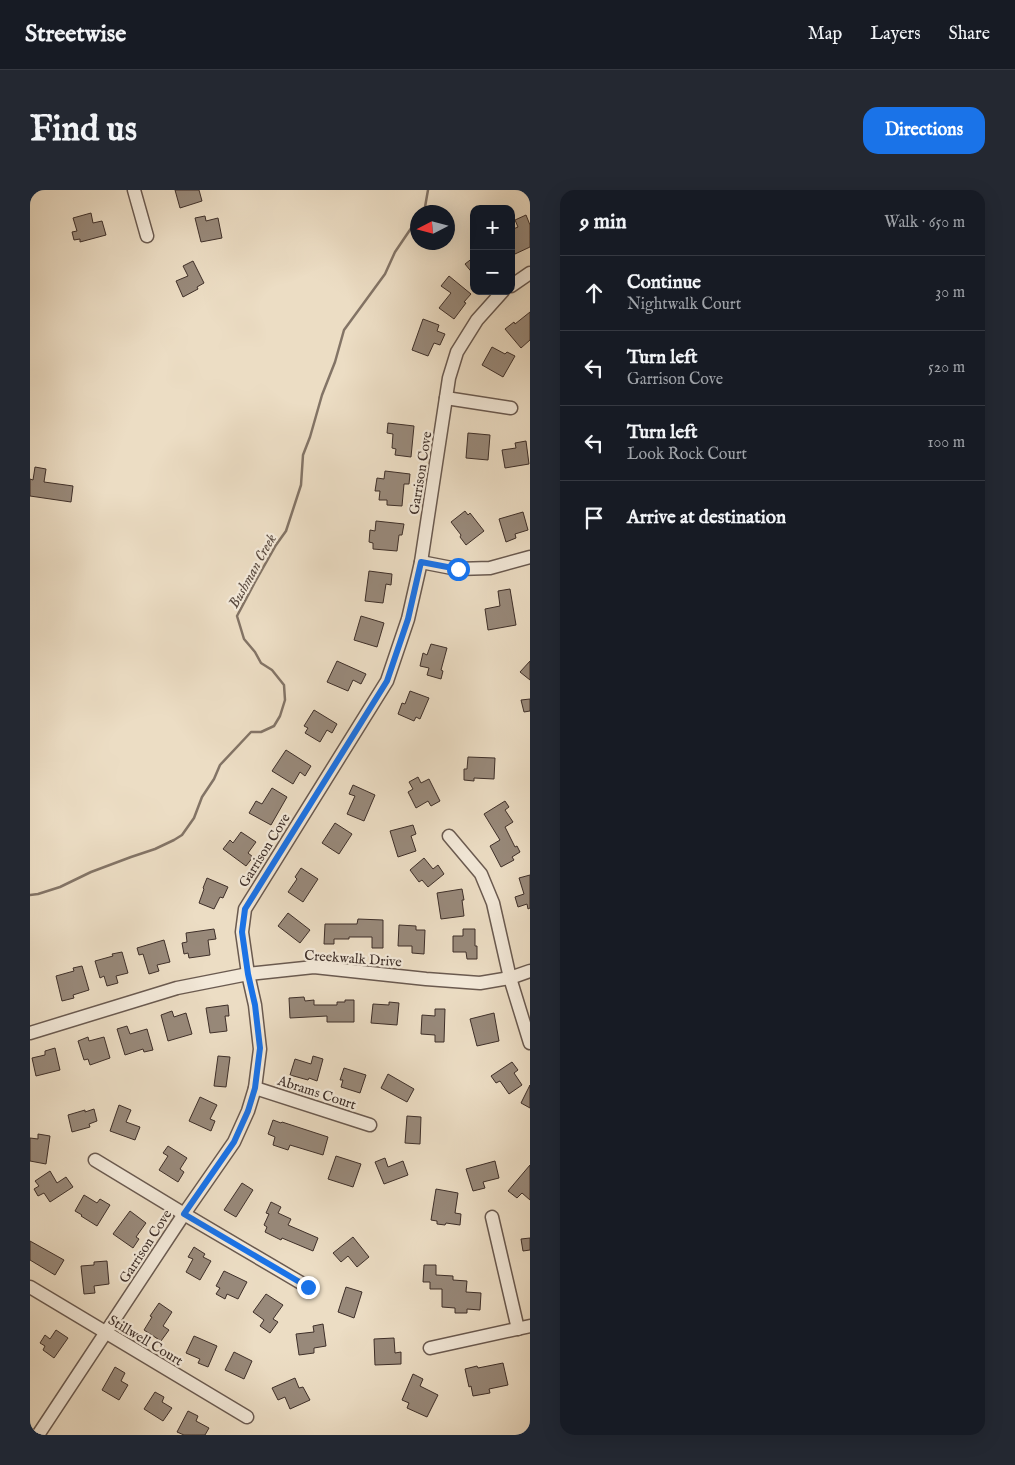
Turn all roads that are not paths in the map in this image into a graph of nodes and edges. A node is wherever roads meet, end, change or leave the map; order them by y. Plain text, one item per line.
1 (134, 190) edge
2 (147, 236) dead end
3 (530, 273) edge
4 (515, 283) edge
5 (499, 295) edge
6 (446, 398) junction
7 (511, 408) dead end
8 (530, 558) edge
9 (421, 562) junction
10 (449, 836) dead end
11 (530, 971) edge
12 (248, 974) junction
13 (510, 978) junction
14 (30, 1033) edge
15 (530, 1043) edge
16 (255, 1088) junction
17 (370, 1126) dead end
18 (95, 1160) dead end
19 (184, 1214) junction
20 (492, 1217) dead end
21 (30, 1287) edge
22 (308, 1287) dead end
23 (524, 1328) edge
24 (105, 1333) junction
25 (430, 1348) dead end
26 (248, 1417) dead end
27 (38, 1435) edge

1 - 2 street
3 - 4 street
5 - 6 street, Garrison Cove
6 - 7 street
6 - 9 street, Garrison Cove
8 - 9 street
9 - 12 street, Garrison Cove
10 - 13 street
11 - 13 street, Creekwalk Drive
12 - 13 street, Creekwalk Drive
12 - 14 street, Creekwalk Drive
12 - 16 street, Garrison Cove
13 - 15 street
16 - 17 street, Abrams Court
16 - 19 street, Garrison Cove
18 - 19 street
19 - 22 street
19 - 24 street, Garrison Cove
20 - 23 street
21 - 24 street, Stillwell Court
23 - 25 street
24 - 26 street, Stillwell Court
24 - 27 street, Garrison Cove

